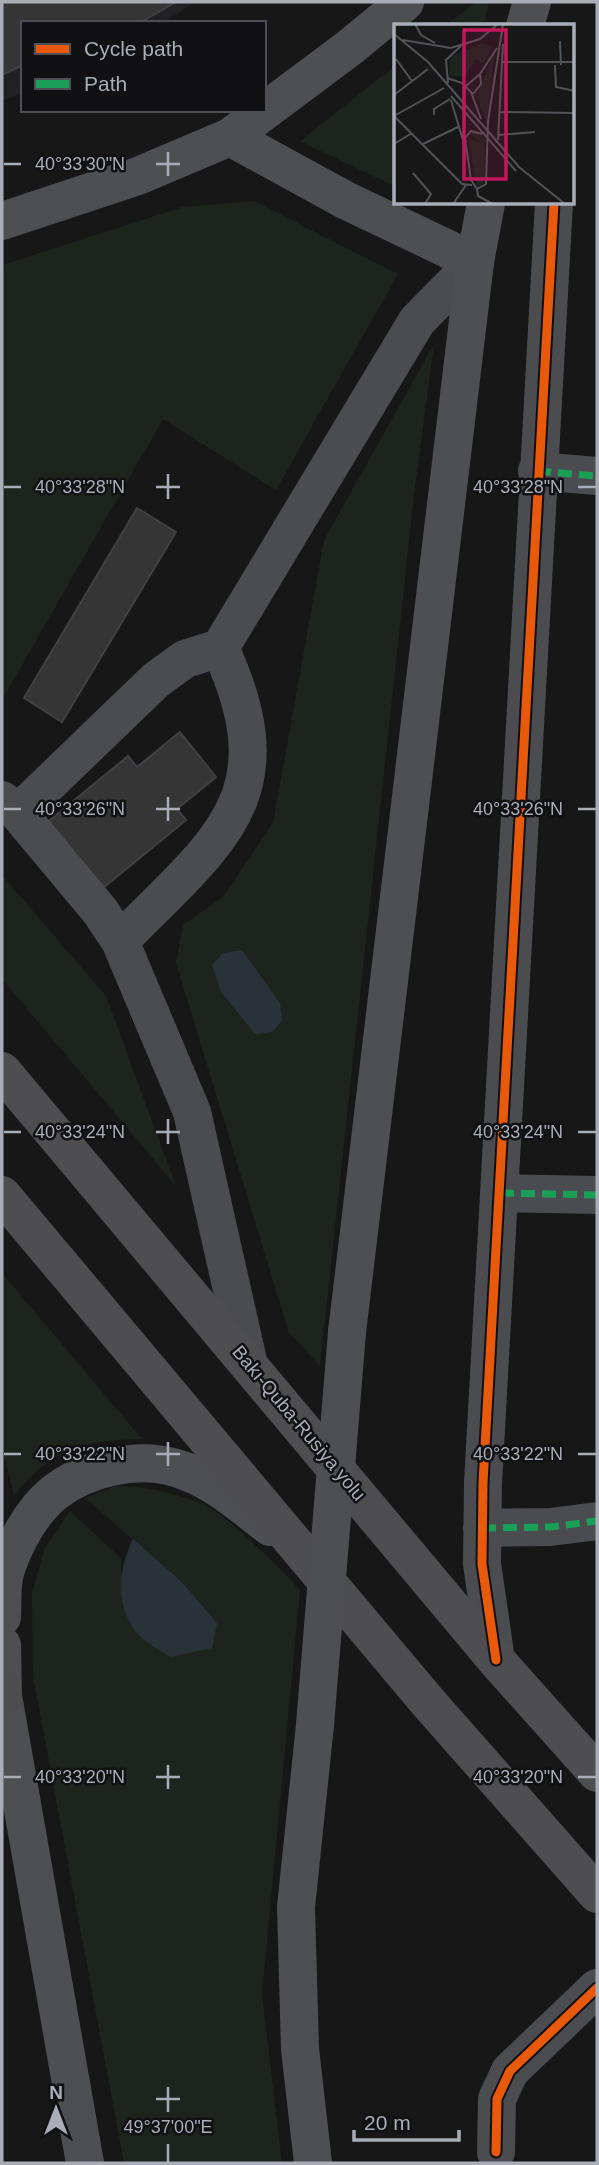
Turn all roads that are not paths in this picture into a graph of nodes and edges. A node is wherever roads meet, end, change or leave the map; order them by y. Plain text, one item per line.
1 (405, 2) edge
2 (532, 2) edge
3 (526, 24) edge
4 (266, 110) edge
5 (263, 112) edge
6 (230, 137) junction
7 (486, 205) edge
8 (554, 205) edge
9 (2, 221) edge
10 (475, 262) junction
11 (537, 471) junction
12 (597, 476) edge
13 (220, 648) junction
14 (10, 807) edge
15 (120, 941) junction
16 (2, 1071) edge
17 (500, 1193) junction
18 (2, 1195) edge
19 (597, 1195) edge
20 (248, 1361) junction
21 (597, 1521) edge
22 (482, 1528) junction
23 (303, 1553) junction
24 (2, 1617) edge
25 (2, 1645) edge
26 (496, 1660) junction
27 (3, 1692) edge
28 (597, 1773) edge
29 (597, 1894) edge
30 (597, 1988) edge
31 (496, 2152) dead end
32 (85, 2163) edge
33 (313, 2163) edge

1 - 4 main road
2 - 3 main road
5 - 6 main road
6 - 9 main road
6 - 10 main road
7 - 10 main road
8 - 11 street
10 - 13 street
10 - 33 main road, bridge
11 - 12 street
11 - 17 street
13 - 14 street
13 - 15 street
14 - 15 street
15 - 20 street
16 - 20 highway, Bakı-Quba-Rusiya yolu
17 - 19 street
17 - 22 street
18 - 23 highway
20 - 26 highway, Bakı-Quba-Rusiya yolu
21 - 22 street
22 - 26 street
23 - 24 main road
23 - 29 highway
25 - 27 main road
26 - 28 highway, Bakı-Quba-Rusiya yolu
27 - 32 main road
30 - 31 street

